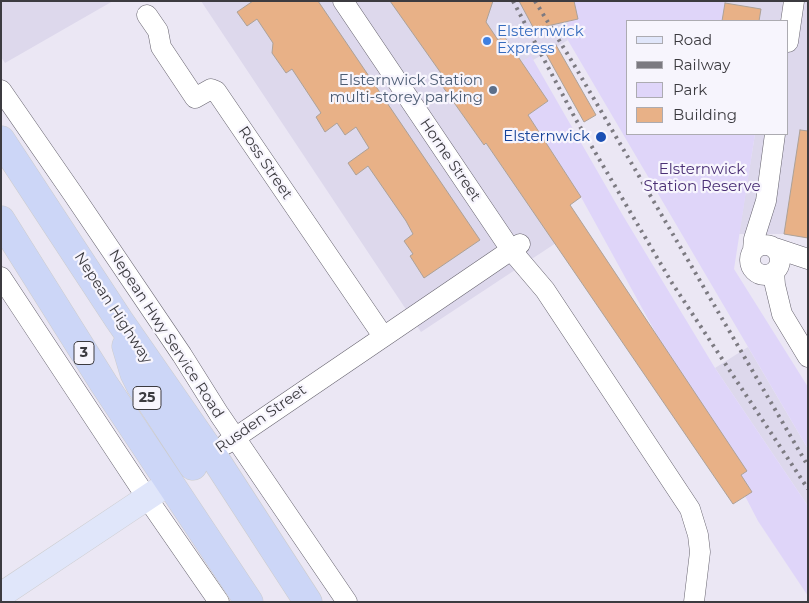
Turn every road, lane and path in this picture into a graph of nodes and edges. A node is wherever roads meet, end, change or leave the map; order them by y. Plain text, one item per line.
1 (343, 1) edge
2 (359, 1) edge
3 (794, 1) edge
4 (148, 15) dead end
5 (789, 35) edge
6 (391, 61) junction
7 (1, 90) edge
8 (775, 135) edge
9 (1, 140) edge
10 (766, 201) junction
11 (1, 220) edge
12 (516, 247) junction
13 (775, 248) junction
14 (753, 250) junction
15 (808, 259) edge
16 (808, 266) edge
17 (754, 270) junction
18 (775, 271) junction
19 (1, 278) edge
20 (782, 314) junction
21 (383, 336) junction
22 (808, 357) edge
23 (235, 437) junction
24 (202, 460) junction
25 (169, 483) junction
26 (147, 498) junction
27 (1, 595) edge
28 (220, 602) edge
29 (249, 602) edge
30 (308, 602) edge
31 (347, 602) edge
32 (694, 602) edge

1 - 6 street, Horne Street
2 - 6 street, Horne Street
3 - 5 street
4 - 21 street, Ross Street
6 - 12 street, Horne Street
7 - 23 street, Nepean Hwy Service Road
8 - 10 street
9 - 24 highway, Nepean Highway / 25
10 - 13 street
10 - 14 street
11 - 25 highway, 3
12 - 21 street, Rusden Street
12 - 32 street, Horne Street
13 - 14 street
13 - 15 street
13 - 18 street
14 - 17 street
16 - 18 street
17 - 18 street
17 - 20 street
18 - 20 street
19 - 26 street
20 - 22 street
21 - 23 street, Rusden Street
23 - 24 street, Rusden Street
23 - 31 street, Nepean Hwy Service Road
24 - 25 highway, Rusden Street
24 - 30 highway
25 - 26 main road, Rusden Street
25 - 29 highway, 3
26 - 27 main road, Rusden Street
26 - 28 street

